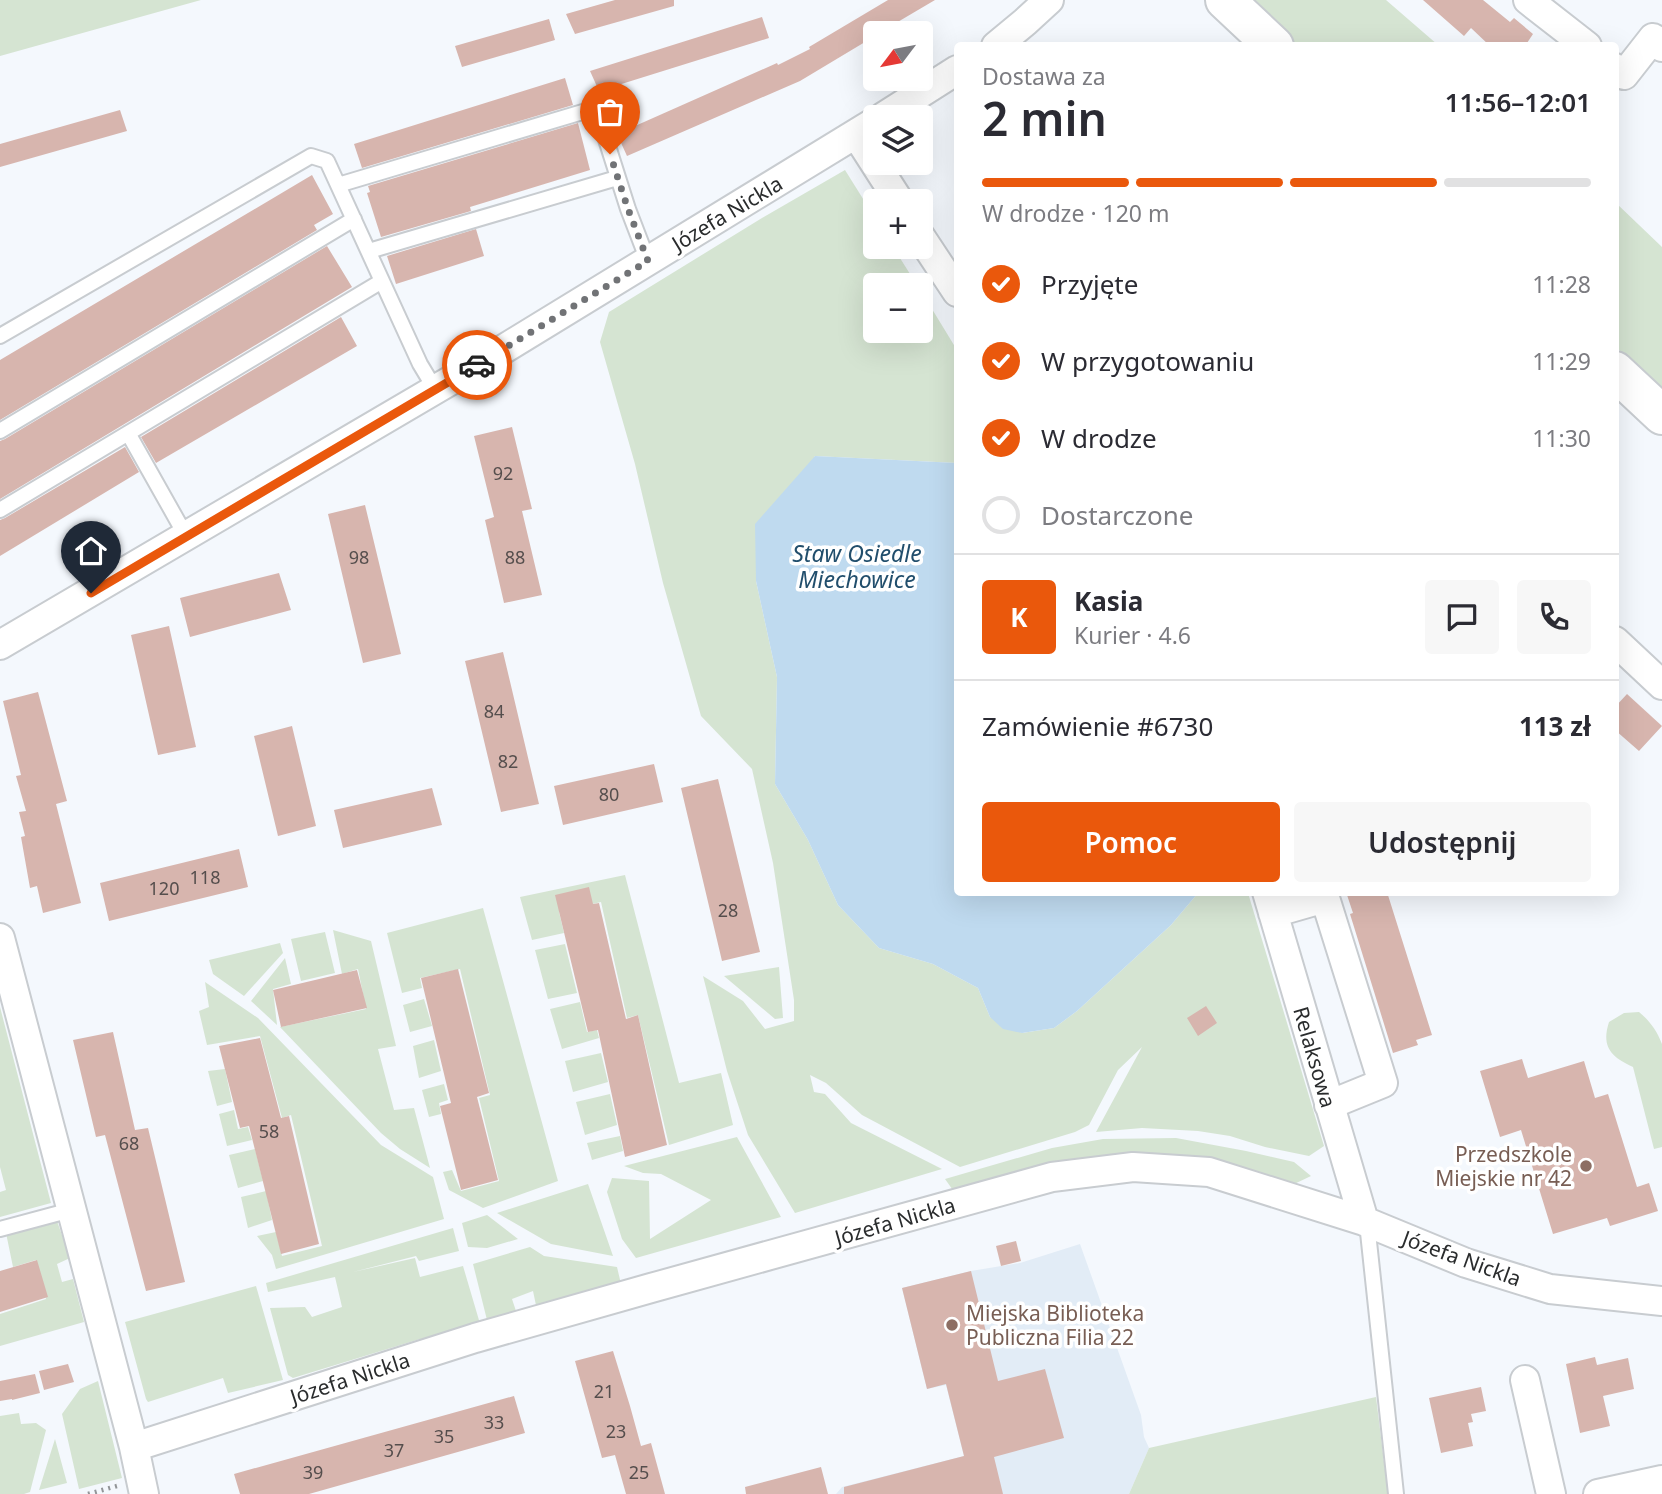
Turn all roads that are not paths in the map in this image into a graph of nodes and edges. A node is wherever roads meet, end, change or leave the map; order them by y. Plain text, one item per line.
1 (1049, 0) edge
2 (1225, 0) edge
3 (1528, 0) edge
4 (1659, 37) edge
5 (1001, 42) edge
6 (1270, 42) edge
7 (1582, 42) edge
8 (1619, 71) edge
9 (954, 72) edge
10 (902, 105) edge
11 (863, 130) edge
12 (618, 178) junction
13 (338, 185) junction
14 (354, 219) junction
15 (369, 251) junction
16 (933, 256) edge
17 (648, 261) junction
18 (382, 281) junction
19 (954, 287) edge
20 (0, 336) edge
21 (1619, 375) edge
22 (435, 389) junction
23 (1662, 415) edge
24 (0, 432) edge
25 (128, 433) junction
26 (0, 510) edge
27 (186, 536) junction
28 (0, 645) edge
29 (1619, 645) edge
30 (1662, 685) edge
31 (1270, 903) edge
32 (0, 938) edge
33 (7, 996) edge
34 (1329, 1105) junction
35 (71, 1210) junction
36 (1365, 1222) junction
37 (0, 1229) edge
38 (1662, 1301) edge
39 (1525, 1380) dead end
40 (134, 1447) junction
41 (1662, 1480) edge
42 (144, 1494) edge
43 (1396, 1494) edge
44 (1551, 1494) edge
45 (1598, 1494) edge

1 - 5 street
2 - 6 main road
3 - 7 street
4 - 8 street
9 - 10 street
11 - 17 street, Józefa Nickla
12 - 13 lane
12 - 15 lane
12 - 17 lane
13 - 14 lane
13 - 20 lane
14 - 15 lane
14 - 24 lane
15 - 18 lane
16 - 19 street
17 - 22 street, Józefa Nickla
18 - 22 lane
18 - 25 lane
21 - 23 main road
22 - 27 street, Józefa Nickla
25 - 26 lane
25 - 27 lane
27 - 28 street, Józefa Nickla
29 - 30 street
31 - 34 street, Relaksowa
31 - 34 street
32 - 33 street
33 - 35 street
34 - 36 street, Relaksowa
35 - 37 lane
35 - 40 street
36 - 38 street, Józefa Nickla
36 - 40 street, Józefa Nickla
36 - 43 lane
39 - 44 street
40 - 42 street
41 - 45 street

